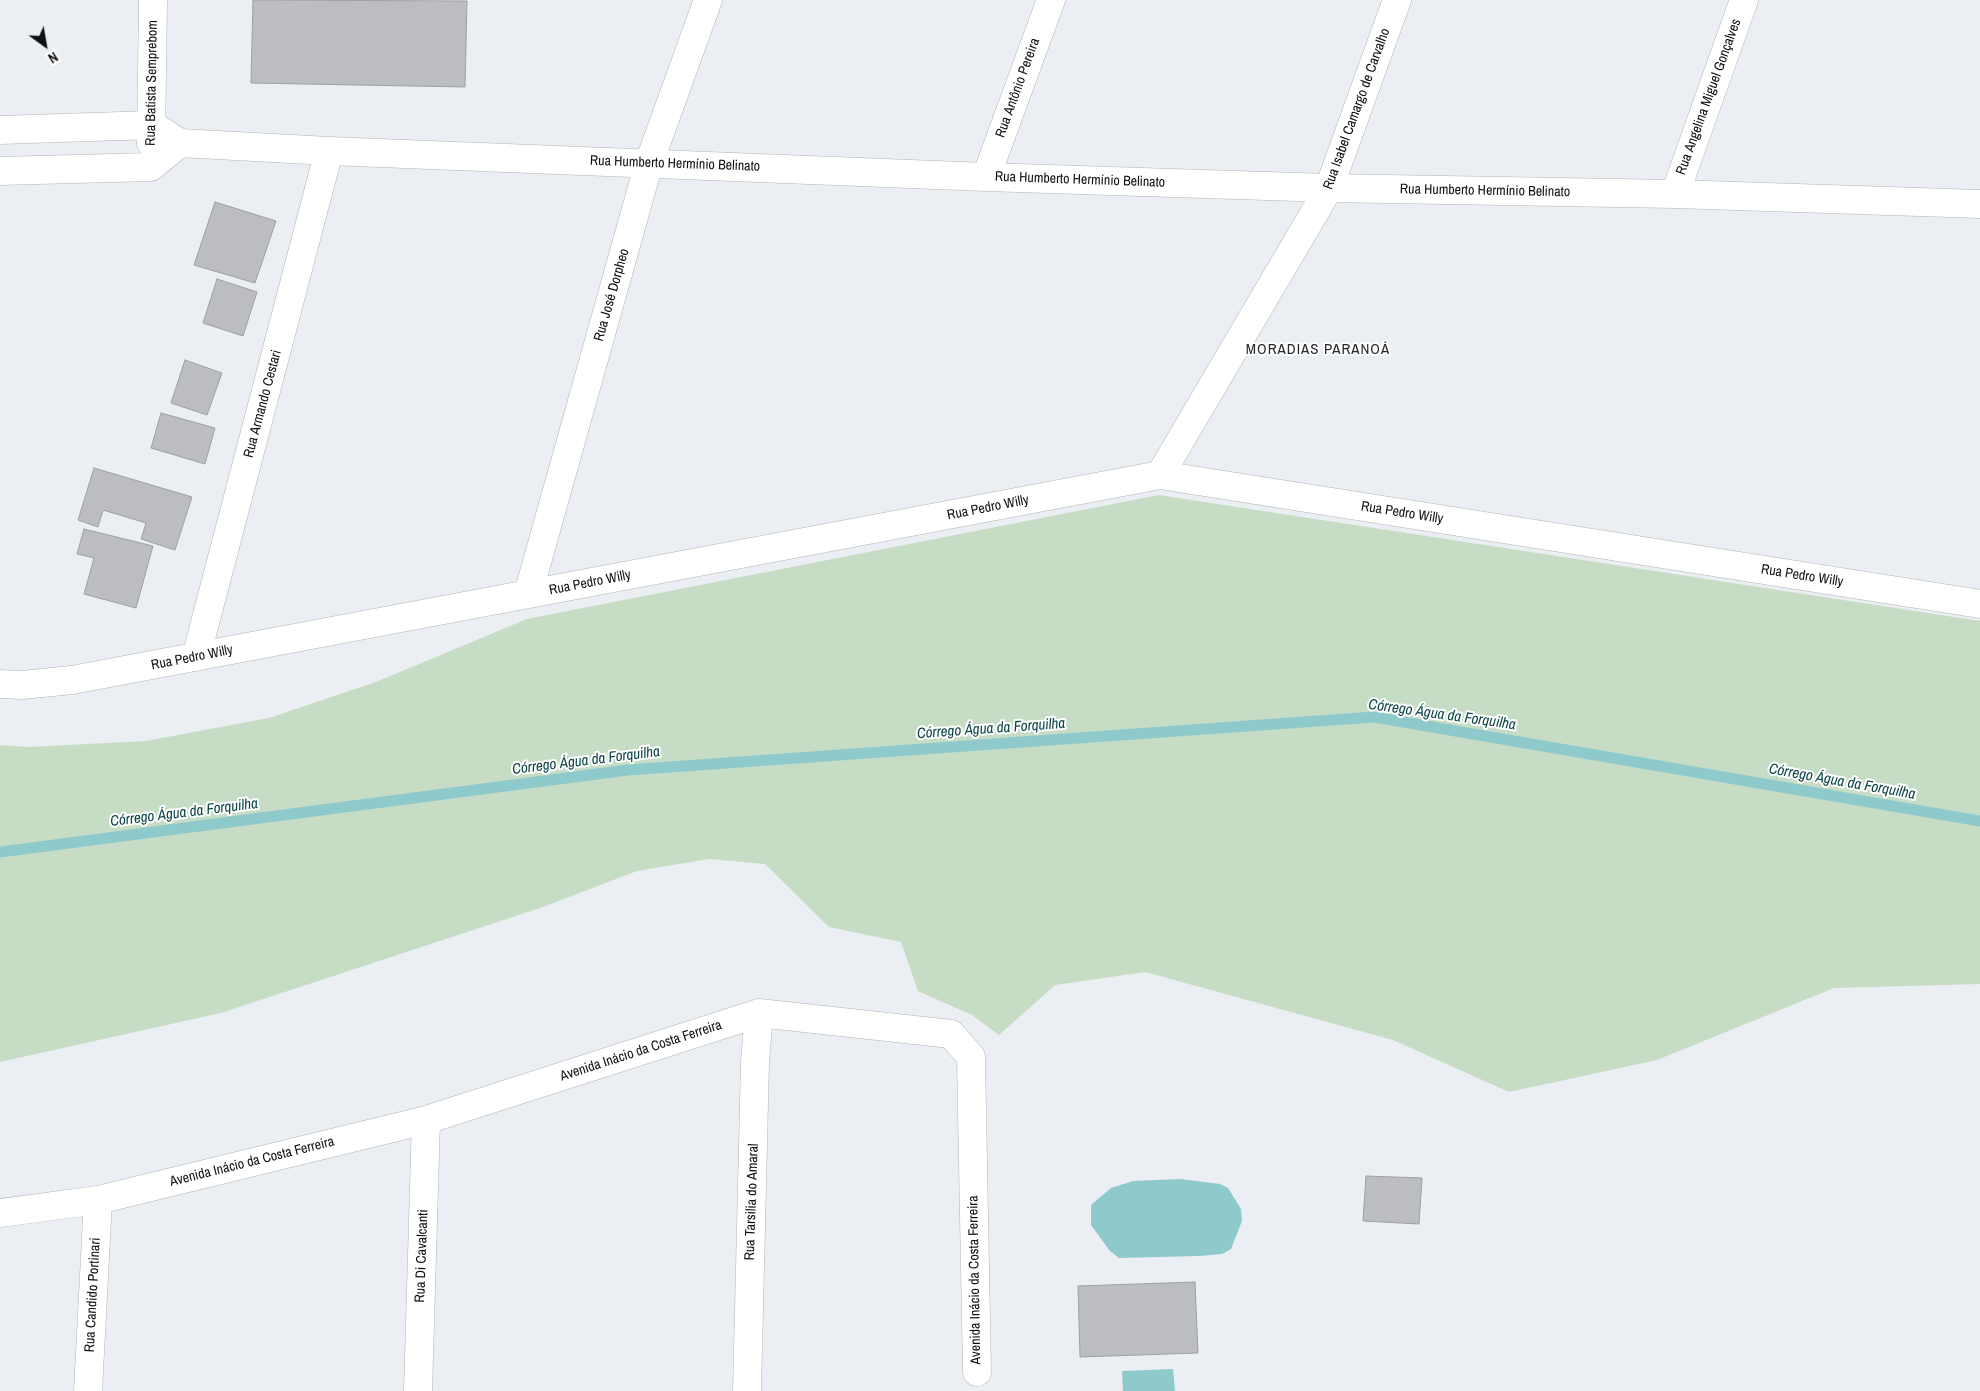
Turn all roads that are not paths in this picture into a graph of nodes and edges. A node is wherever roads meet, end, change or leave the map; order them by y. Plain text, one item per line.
1 (153, 0) edge
2 (708, 0) edge
3 (1051, 0) edge
4 (1397, 0) edge
5 (1744, 0) edge
6 (152, 125) junction
7 (7, 130) edge
8 (180, 143) junction
9 (329, 151) junction
10 (650, 163) junction
11 (151, 167) junction
12 (0, 172) edge
13 (986, 177) junction
14 (1329, 188) junction
15 (1674, 194) junction
16 (1980, 204) edge
17 (1160, 475) junction
18 (528, 594) junction
19 (1980, 604) edge
20 (196, 657) junction
21 (0, 684) edge
22 (759, 1013) junction
23 (426, 1120) junction
24 (98, 1200) junction
25 (0, 1213) edge
26 (976, 1372) dead end
27 (88, 1391) edge
28 (418, 1391) edge
29 (747, 1391) edge

1 - 6 street, Rua Batista Semprebom
2 - 10 street, Rua José Dorpheo
3 - 13 street, Rua Antônio Pereira
4 - 14 street, Rua Isabel Camargo de Carvalho
5 - 15 street, Rua Angelina Miguel Gonçalves
6 - 7 street
6 - 8 street
6 - 11 street, Rua Batista Semprebom
7 - 12 street
8 - 9 street, Rua Humberto Hermínio Belinato
8 - 11 street
9 - 10 street, Rua Humberto Hermínio Belinato
9 - 20 street, Rua Armando Cestari
10 - 13 street, Rua Humberto Hermínio Belinato
10 - 18 street, Rua José Dorpheo
11 - 12 street
13 - 14 street, Rua Humberto Hermínio Belinato
14 - 15 street, Rua Humberto Hermínio Belinato
14 - 17 street, Rua Isabel Camargo de Carvalho
15 - 16 street, Rua Humberto Hermínio Belinato
17 - 18 street, Rua Pedro Willy
17 - 19 street, Rua Pedro Willy
18 - 20 street, Rua Pedro Willy
20 - 21 street, Rua Pedro Willy
22 - 23 street, Avenida Inácio da Costa Ferreira
22 - 26 street, Avenida Inácio da Costa Ferreira
22 - 29 street, Rua Tarsilia do Amaral
23 - 24 street, Avenida Inácio da Costa Ferreira
23 - 28 street, Rua Di Cavalcanti
24 - 25 street, Avenida Inácio da Costa Ferreira
24 - 27 street, Rua Candido Portinari

